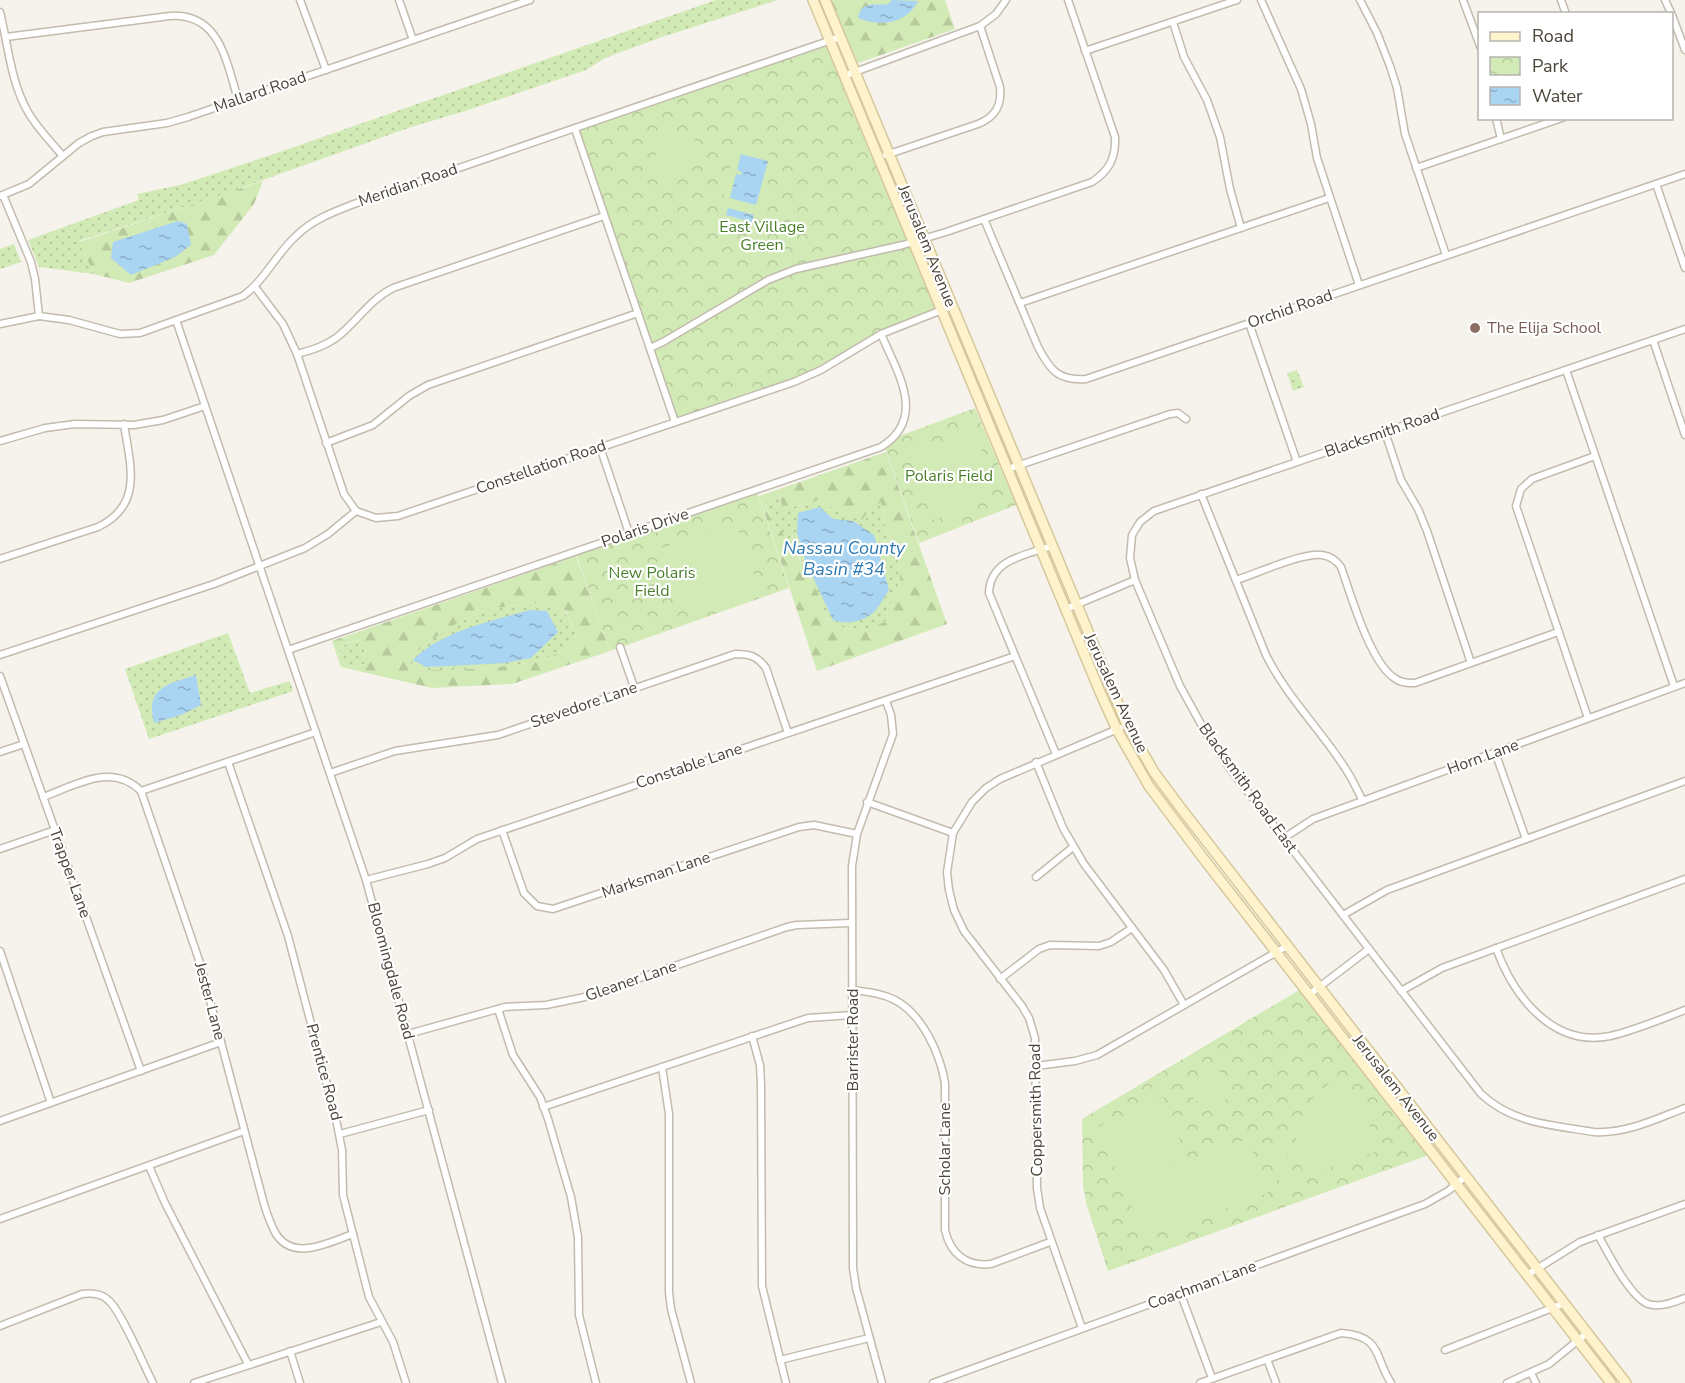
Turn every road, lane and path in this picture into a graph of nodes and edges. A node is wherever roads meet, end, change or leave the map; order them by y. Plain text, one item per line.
1 (300, 0) edge
2 (399, 0) edge
3 (530, 0) edge
4 (813, 0) edge
5 (825, 0) edge
6 (1006, 0) edge
7 (1068, 0) edge
8 (1236, 0) edge
9 (1261, 0) edge
10 (1360, 0) edge
11 (1463, 0) edge
12 (0, 12) edge
13 (1673, 18) edge
14 (1173, 22) junction
15 (980, 26) junction
16 (6, 37) junction
17 (840, 37) junction
18 (413, 40) junction
19 (830, 41) junction
20 (1478, 43) edge
21 (1685, 50) edge
22 (1085, 51) junction
23 (326, 70) junction
24 (855, 71) junction
25 (844, 75) junction
26 (238, 99) junction
27 (1497, 120) edge
28 (1556, 120) edge
29 (574, 129) junction
30 (1502, 139) junction
31 (889, 154) junction
32 (63, 156) junction
33 (878, 158) junction
34 (1416, 168) junction
35 (1685, 174) edge
36 (1656, 184) junction
37 (2, 195) edge
38 (1329, 198) junction
39 (604, 216) junction
40 (984, 219) junction
41 (1241, 228) junction
42 (923, 238) junction
43 (913, 241) junction
44 (1446, 255) junction
45 (1683, 257) edge
46 (1685, 268) edge
47 (1359, 285) junction
48 (255, 287) junction
49 (1020, 303) junction
50 (952, 306) junction
51 (941, 311) junction
52 (638, 313) junction
53 (39, 316) junction
54 (176, 320) junction
55 (1249, 323) junction
56 (0, 324) edge
57 (1685, 329) edge
58 (881, 334) junction
59 (1653, 340) junction
60 (650, 348) junction
61 (297, 354) junction
62 (1566, 370) junction
63 (205, 406) junction
64 (1186, 419) dead end
65 (675, 422) junction
66 (124, 424) junction
67 (1385, 432) junction
68 (1685, 435) edge
69 (0, 441) edge
70 (326, 443) junction
71 (600, 447) junction
72 (1595, 456) junction
73 (1297, 462) junction
74 (1019, 465) junction
75 (1008, 469) junction
76 (1201, 494) junction
77 (356, 511) junction
78 (629, 533) junction
79 (1052, 546) junction
80 (1041, 550) junction
81 (0, 559) edge
82 (259, 566) junction
83 (1136, 580) junction
84 (1236, 580) junction
85 (1076, 605) junction
86 (1066, 609) junction
87 (1558, 632) junction
88 (620, 647) dead end
89 (288, 650) junction
90 (0, 655) edge
91 (1015, 656) junction
92 (1471, 663) junction
93 (0, 676) edge
94 (1685, 682) edge
95 (1674, 686) junction
96 (634, 687) junction
97 (886, 701) junction
98 (1588, 718) junction
99 (1127, 725) junction
100 (1116, 730) junction
101 (316, 732) junction
102 (788, 733) junction
103 (24, 744) junction
104 (0, 752) edge
105 (1495, 752) junction
106 (1056, 754) junction
107 (228, 762) junction
108 (1036, 762) junction
109 (330, 773) junction
110 (1685, 781) edge
111 (141, 791) junction
112 (43, 797) junction
113 (1363, 801) junction
114 (867, 802) junction
115 (55, 830) junction
116 (502, 830) junction
117 (857, 834) junction
118 (953, 834) junction
119 (1284, 838) junction
120 (1526, 839) junction
121 (1073, 847) junction
122 (0, 849) edge
123 (1218, 856) junction
124 (1208, 864) junction
125 (1036, 877) dead end
126 (1685, 879) edge
127 (366, 880) junction
128 (1344, 915) junction
129 (851, 923) junction
130 (1132, 928) junction
131 (1287, 946) junction
132 (1496, 948) junction
133 (1369, 949) junction
134 (0, 951) edge
135 (1276, 952) junction
136 (1000, 979) junction
137 (1319, 987) junction
138 (853, 990) junction
139 (1401, 991) junction
140 (1310, 994) junction
141 (1184, 1005) junction
142 (498, 1009) junction
143 (1685, 1010) edge
144 (853, 1014) junction
145 (408, 1034) junction
146 (752, 1036) junction
147 (221, 1042) junction
148 (1036, 1066) junction
149 (662, 1067) junction
150 (141, 1071) junction
151 (51, 1103) junction
152 (543, 1107) junction
153 (1685, 1108) edge
154 (429, 1110) junction
155 (0, 1121) edge
156 (244, 1131) junction
157 (340, 1134) junction
158 (149, 1166) junction
159 (1466, 1176) junction
160 (1456, 1184) junction
161 (1685, 1204) edge
162 (0, 1219) edge
163 (353, 1234) junction
164 (1599, 1236) junction
165 (1050, 1242) junction
166 (1538, 1268) junction
167 (1527, 1275) junction
168 (1180, 1292) junction
169 (1685, 1298) edge
170 (1565, 1304) junction
171 (1552, 1308) junction
172 (381, 1322) junction
173 (0, 1326) edge
174 (1082, 1328) junction
175 (1587, 1333) junction
176 (869, 1338) junction
177 (1578, 1341) junction
178 (1445, 1350) dead end
179 (290, 1351) junction
180 (1267, 1359) junction
181 (780, 1360) junction
182 (248, 1364) junction
183 (1531, 1373) junction
184 (1212, 1378) junction
185 (153, 1383) edge
186 (194, 1383) edge
187 (300, 1383) edge
188 (406, 1383) edge
189 (502, 1383) edge
190 (596, 1383) edge
191 (691, 1383) edge
192 (786, 1383) edge
193 (882, 1383) edge
194 (933, 1383) edge
195 (1200, 1383) edge
196 (1276, 1383) edge
197 (1391, 1383) edge
198 (1507, 1383) edge
199 (1536, 1383) edge
200 (1611, 1383) edge
201 (1626, 1383) edge

1 - 23 street
2 - 18 street
3 - 18 street, Mallard Road
4 - 19 main road, Jerusalem Avenue
5 - 17 main road, Jerusalem Avenue
6 - 15 street
7 - 22 street
8 - 14 street
9 - 38 street
10 - 34 street
11 - 20 street
12 - 16 street
13 - 21 street
14 - 22 street
14 - 41 street
15 - 24 street
15 - 31 street
16 - 26 street
16 - 32 street
17 - 19 street, Meridian Road
17 - 24 main road, Jerusalem Avenue
18 - 23 street, Mallard Road
19 - 25 main road, Jerusalem Avenue
19 - 29 street, Meridian Road
22 - 40 street
23 - 26 street, Mallard Road
24 - 25 street
24 - 31 main road, Jerusalem Avenue
25 - 33 main road, Jerusalem Avenue
26 - 32 street, Mallard Road
27 - 30 street
28 - 30 street
29 - 39 street
29 - 48 street, Meridian Road
30 - 34 street
31 - 33 street
31 - 42 main road, Jerusalem Avenue
32 - 37 street, Mallard Road
33 - 43 main road, Jerusalem Avenue
34 - 44 street
35 - 36 street, Orchid Road
36 - 44 street, Orchid Road
36 - 45 street
37 - 53 street
38 - 41 street
38 - 47 street
39 - 52 street
39 - 61 street
40 - 42 street
40 - 49 street, Orchid Road
41 - 49 street
42 - 43 street
42 - 50 main road, Jerusalem Avenue
43 - 51 main road, Jerusalem Avenue
43 - 60 street
44 - 47 street, Orchid Road
45 - 46 street
47 - 55 street, Orchid Road
48 - 54 street, Meridian Road
48 - 61 street
49 - 55 street, Orchid Road
50 - 51 street, Constellation Road
50 - 74 main road, Jerusalem Avenue
51 - 58 street, Constellation Road
51 - 75 main road, Jerusalem Avenue
52 - 60 street
52 - 70 street
53 - 54 street, Meridian Road
53 - 56 street, Meridian Road
54 - 63 street, Bloomingdale Road
55 - 73 street
57 - 59 street, Blacksmith Road
58 - 65 street, Constellation Road
58 - 78 street, Polaris Drive
59 - 62 street, Blacksmith Road
59 - 68 street
60 - 65 street
61 - 70 street
62 - 67 street, Blacksmith Road
62 - 72 street
63 - 66 street
63 - 82 street, Bloomingdale Road
64 - 74 street
65 - 71 street, Constellation Road
66 - 69 street
66 - 81 street
67 - 73 street, Blacksmith Road
67 - 92 street
70 - 77 street
71 - 77 street, Constellation Road
71 - 78 street
72 - 87 street
72 - 95 street
73 - 76 street, Blacksmith Road
74 - 75 street
74 - 79 main road, Jerusalem Avenue
75 - 80 main road, Jerusalem Avenue
76 - 83 street, Blacksmith Road
76 - 84 street
77 - 82 street
78 - 89 street, Polaris Drive
79 - 80 street
79 - 85 main road, Jerusalem Avenue
80 - 86 main road, Jerusalem Avenue
80 - 91 street
82 - 89 street, Bloomingdale Road
82 - 90 street
83 - 85 street
83 - 119 street, Blacksmith Road East
84 - 92 street
84 - 113 street
85 - 86 street
85 - 99 main road, Jerusalem Avenue
86 - 100 main road, Jerusalem Avenue
87 - 92 street
87 - 98 street
88 - 96 street
89 - 101 street, Bloomingdale Road
91 - 97 street, Constable Lane
91 - 106 street
93 - 103 street, Trapper Lane
94 - 95 street, Horn Lane
95 - 98 street, Horn Lane
96 - 102 street, Stevedore Lane
96 - 109 street, Stevedore Lane
97 - 102 street, Constable Lane
97 - 114 street, Barrister Road
98 - 105 street, Horn Lane
99 - 100 street, Coppersmith Road
99 - 123 main road, Jerusalem Avenue
100 - 106 street, Coppersmith Road
100 - 124 main road, Jerusalem Avenue
101 - 107 street
101 - 109 street, Bloomingdale Road
102 - 116 street, Constable Lane
103 - 104 street
103 - 112 street, Trapper Lane
105 - 113 street, Horn Lane
105 - 120 street
106 - 108 street, Coppersmith Road
107 - 111 street
107 - 157 street, Prentice Road
108 - 118 street, Coppersmith Road
108 - 121 street
109 - 127 street, Bloomingdale Road
110 - 120 street
111 - 112 street
111 - 147 street, Jester Lane
112 - 115 street, Trapper Lane
113 - 119 street, Horn Lane
114 - 117 street, Barrister Road
114 - 118 street
115 - 122 street
115 - 150 street, Trapper Lane
116 - 117 street, Marksman Lane
116 - 127 street, Constable Lane
117 - 129 street, Barrister Road
118 - 136 street, Coppersmith Road
119 - 128 street, Blacksmith Road East
120 - 128 street
121 - 125 street
121 - 130 street
123 - 124 main road
123 - 131 main road, Jerusalem Avenue
124 - 135 main road, Jerusalem Avenue
126 - 132 street
127 - 145 street, Bloomingdale Road
128 - 133 street, Blacksmith Road East
129 - 138 street, Barrister Road
129 - 142 street, Gleaner Lane
130 - 136 street
130 - 141 street
131 - 135 street
131 - 137 main road, Jerusalem Avenue
132 - 139 street
132 - 143 street
133 - 137 street
133 - 139 street
134 - 151 street
135 - 140 main road, Jerusalem Avenue
135 - 141 street
136 - 148 street, Coppersmith Road
137 - 140 street
137 - 159 main road, Jerusalem Avenue
138 - 144 street, Barrister Road
138 - 165 street, Scholar Lane
139 - 153 street
140 - 160 main road, Jerusalem Avenue
141 - 148 street
142 - 145 street, Gleaner Lane
142 - 152 street
144 - 146 street
144 - 176 street, Barrister Road
145 - 154 street, Bloomingdale Road
146 - 149 street
146 - 181 street
147 - 150 street
147 - 156 street, Jester Lane
148 - 165 street, Coppersmith Road
149 - 152 street
149 - 191 street
150 - 151 street
151 - 155 street
152 - 190 street
154 - 157 street
154 - 189 street, Bloomingdale Road
156 - 158 street
156 - 163 street, Jester Lane
157 - 163 street, Prentice Road
158 - 162 street
158 - 182 street
159 - 160 street, Coachman Lane
159 - 166 main road, Jerusalem Avenue
160 - 167 main road, Jerusalem Avenue
160 - 168 street, Coachman Lane
161 - 164 street
163 - 172 street, Prentice Road
164 - 166 street
164 - 169 street
165 - 174 street, Coppersmith Road
166 - 167 street
166 - 170 main road, Jerusalem Avenue
167 - 171 main road, Jerusalem Avenue
168 - 174 street, Coachman Lane
168 - 184 street
170 - 171 street
170 - 175 main road, Jerusalem Avenue
171 - 177 main road, Jerusalem Avenue
171 - 178 street
172 - 179 street
172 - 188 street, Prentice Road
173 - 185 street
174 - 194 street, Coachman Lane
175 - 177 street
175 - 201 main road, Jerusalem Avenue
176 - 181 street
176 - 193 street, Barrister Road
177 - 183 street
177 - 200 main road, Jerusalem Avenue
179 - 182 street
179 - 187 street
180 - 184 street
180 - 196 street
180 - 197 street
181 - 192 street
182 - 186 street
183 - 198 street
183 - 199 street
184 - 195 street

